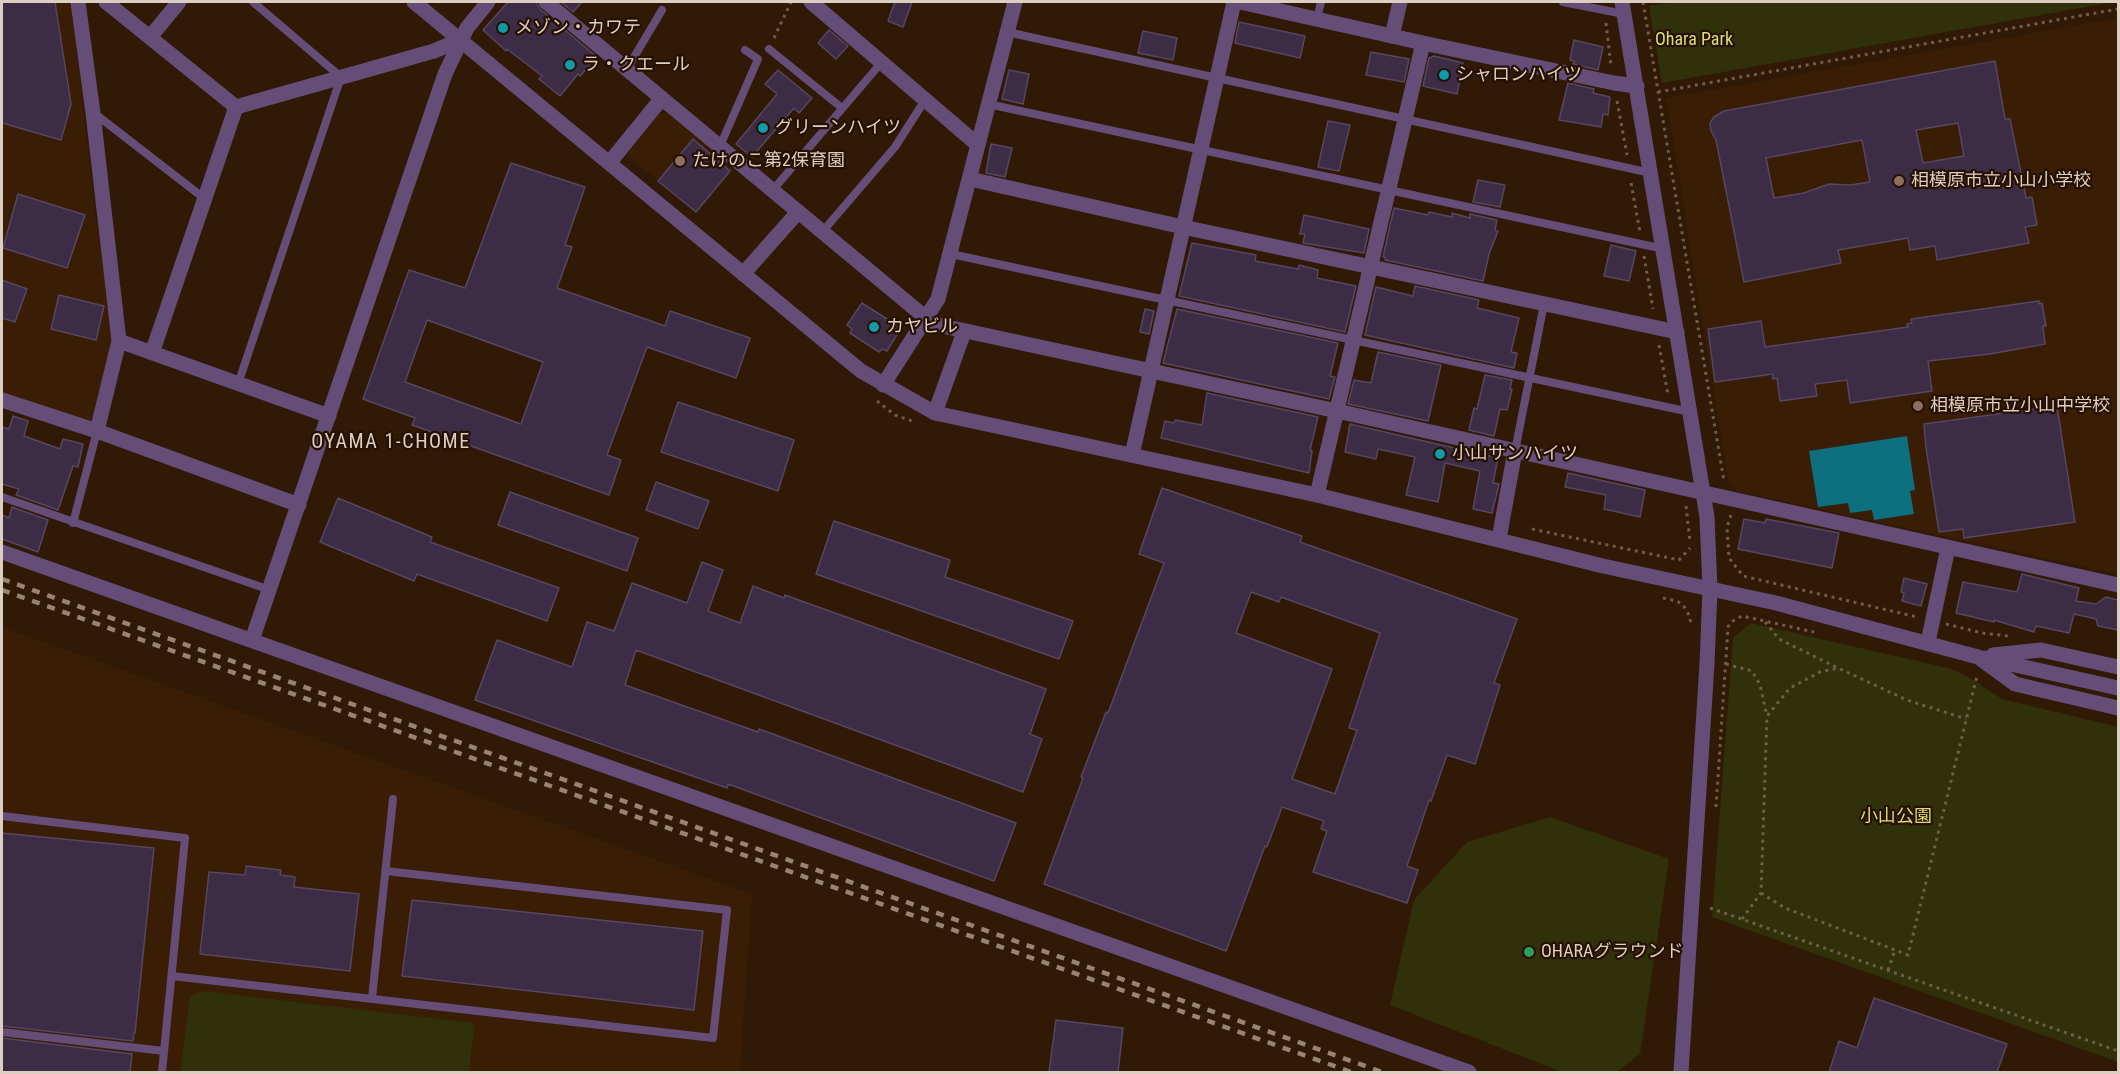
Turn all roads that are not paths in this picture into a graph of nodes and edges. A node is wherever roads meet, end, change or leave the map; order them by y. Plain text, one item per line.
1 (78, 2) edge
2 (106, 2) edge
3 (179, 2) edge
4 (253, 2) edge
5 (414, 2) edge
6 (488, 2) edge
7 (546, 2) edge
8 (810, 2) edge
9 (1015, 2) edge
10 (1242, 2) edge
11 (1321, 2) edge
12 (1400, 2) edge
13 (1563, 2) edge
14 (1623, 8) edge
15 (662, 10) dead end
16 (1317, 20) junction
17 (1007, 32) junction
18 (151, 36) junction
19 (1392, 36) junction
20 (460, 40) junction
21 (1423, 43) junction
22 (769, 49) dead end
23 (745, 50) dead end
24 (881, 63) junction
25 (627, 69) junction
26 (341, 77) junction
27 (1217, 78) junction
28 (1637, 86) junction
29 (662, 99) junction
30 (925, 100) junction
31 (988, 104) junction
32 (236, 106) junction
33 (842, 108) junction
34 (93, 113) junction
35 (1405, 119) junction
36 (978, 145) junction
37 (720, 146) junction
38 (1201, 150) junction
39 (610, 162) junction
40 (1651, 173) junction
41 (970, 179) junction
42 (1389, 190) junction
43 (772, 191) junction
44 (205, 199) junction
45 (798, 212) junction
46 (1183, 227) junction
47 (823, 231) junction
48 (1664, 249) junction
49 (951, 254) junction
50 (1371, 266) junction
51 (743, 274) junction
52 (1167, 300) junction
53 (1544, 304) junction
54 (926, 318) junction
55 (964, 332) junction
56 (1677, 332) junction
57 (1354, 340) junction
58 (119, 341) junction
59 (152, 353) junction
60 (1151, 371) junction
61 (1529, 378) junction
62 (238, 384) junction
63 (883, 385) junction
64 (2, 400) edge
65 (1337, 411) junction
66 (1690, 412) junction
67 (934, 413) junction
68 (329, 416) junction
69 (97, 431) junction
70 (1515, 451) junction
71 (1132, 455) junction
72 (1703, 492) junction
73 (1317, 495) junction
74 (2, 497) edge
75 (299, 505) junction
76 (73, 523) junction
77 (1499, 539) junction
78 (1948, 548) junction
79 (2, 552) edge
80 (2118, 585) edge
81 (1710, 589) junction
82 (270, 590) junction
83 (252, 640) junction
84 (1928, 642) junction
85 (1978, 657) junction
86 (2118, 667) edge
87 (2118, 688) edge
88 (2118, 708) edge
89 (393, 800) dead end
90 (2, 816) edge
91 (386, 871) junction
92 (172, 976) junction
93 (372, 998) junction
94 (2, 1032) edge
95 (164, 1051) junction
96 (162, 1072) edge
97 (1469, 1072) edge
98 (1681, 1072) edge

1 - 34 street
2 - 18 street
3 - 18 street
4 - 26 lane
5 - 20 street
6 - 20 street
7 - 25 street
8 - 24 street
9 - 17 street
10 - 16 street
10 - 27 street
11 - 16 lane
12 - 19 street
13 - 14 lane
14 - 28 street
15 - 25 lane
16 - 19 street
17 - 27 lane
17 - 31 street
18 - 32 street
19 - 21 street
20 - 26 street
20 - 39 street
20 - 68 street
21 - 28 street
21 - 35 street
22 - 33 lane
23 - 37 lane
24 - 30 street
24 - 33 lane
25 - 29 street
26 - 32 street
26 - 62 lane
27 - 35 lane
27 - 38 street
28 - 40 street
29 - 37 street
29 - 39 street
30 - 36 street
30 - 47 lane
31 - 36 street
31 - 38 lane
32 - 44 street
33 - 43 lane
34 - 44 lane
34 - 58 street
35 - 40 lane
35 - 42 street
36 - 41 street
37 - 43 street
38 - 42 lane
38 - 46 street
39 - 51 street
40 - 48 street
41 - 46 street
41 - 49 street
42 - 48 lane
42 - 50 street
43 - 45 street
44 - 59 street
45 - 47 street
45 - 51 street
46 - 50 street
46 - 52 street
47 - 54 street
48 - 56 street
49 - 52 lane
49 - 54 street
50 - 53 street
50 - 57 street
51 - 63 street
52 - 57 lane
52 - 60 street
53 - 56 street
53 - 61 lane
54 - 55 street
54 - 63 street
55 - 60 street
55 - 67 street
56 - 66 street
57 - 61 lane
57 - 65 street
58 - 59 street
58 - 69 street
59 - 62 street
60 - 65 street
60 - 71 street
61 - 66 lane
61 - 70 lane
62 - 68 street
63 - 67 street
64 - 69 street
65 - 70 street
65 - 73 street
66 - 72 street
67 - 71 street
68 - 75 street
69 - 75 street
69 - 76 lane
70 - 72 street
70 - 77 street
71 - 73 street
72 - 78 street
72 - 81 street
73 - 77 street
74 - 76 lane
75 - 82 street
76 - 82 lane
77 - 81 street
78 - 80 street
78 - 84 street
79 - 83 street
81 - 84 street
81 - 98 street
82 - 83 street
83 - 97 street
84 - 85 street
85 - 86 street
85 - 87 street
85 - 88 street
89 - 91 lane
90 - 92 lane
91 - 93 lane
91 - 93 lane
92 - 93 lane
92 - 95 lane
94 - 95 lane
95 - 96 lane

